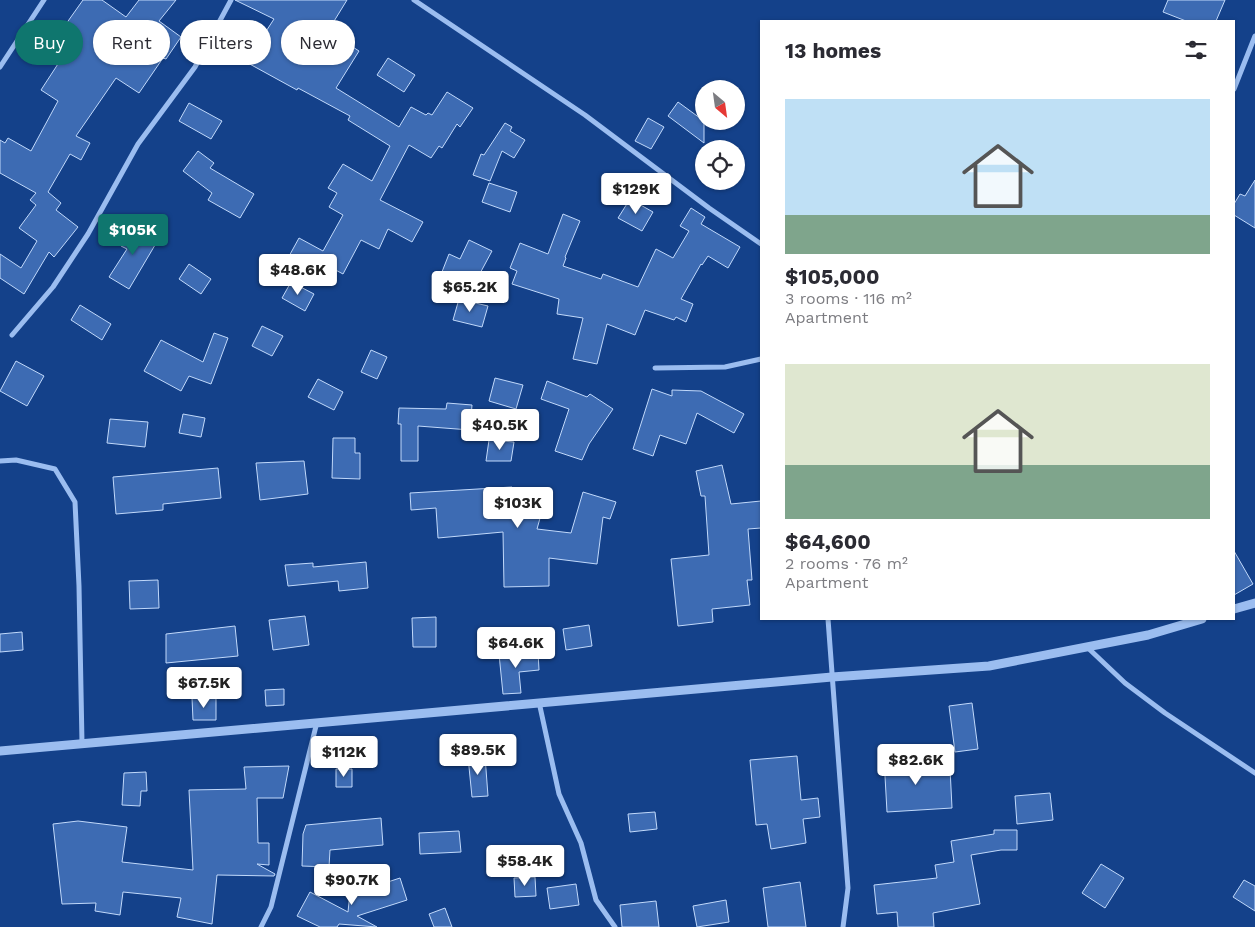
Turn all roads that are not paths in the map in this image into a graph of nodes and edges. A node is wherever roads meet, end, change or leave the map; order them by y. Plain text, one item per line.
1 (44, 0) edge
2 (230, 0) edge
3 (414, 0) edge
4 (1255, 36) edge
5 (0, 67) edge
6 (1235, 86) edge
7 (760, 243) edge
8 (12, 335) dead end
9 (760, 359) edge
10 (655, 368) dead end
11 (0, 461) edge
12 (1255, 603) edge
13 (1235, 609) edge
14 (828, 620) edge
15 (1198, 620) edge
16 (1087, 647) junction
17 (832, 677) junction
18 (539, 702) junction
19 (317, 722) junction
20 (82, 743) junction
21 (0, 750) edge
22 (1255, 773) edge
23 (261, 927) edge
24 (614, 927) edge
25 (843, 927) edge

1 - 5 street
2 - 8 street
3 - 7 street
4 - 6 street
9 - 10 street
11 - 20 street
12 - 13 street
14 - 17 street
15 - 16 street
16 - 17 street
16 - 22 street
17 - 18 street
17 - 25 street
18 - 19 street
18 - 24 street
19 - 20 street
19 - 23 street
20 - 21 street

